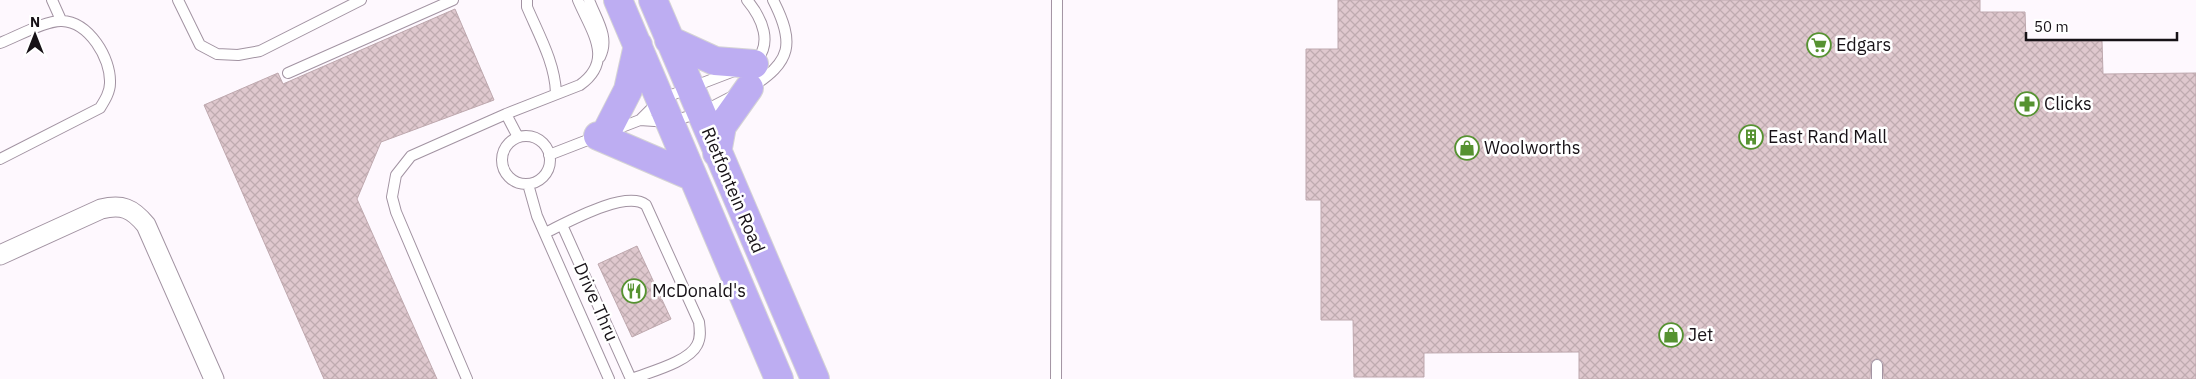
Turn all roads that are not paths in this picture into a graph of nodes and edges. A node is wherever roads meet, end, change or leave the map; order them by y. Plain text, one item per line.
1 (52, 0) edge
2 (178, 0) edge
3 (361, 0) edge
4 (453, 0) edge
5 (528, 0) edge
6 (578, 0) edge
7 (589, 0) edge
8 (618, 0) edge
9 (652, 0) edge
10 (747, 0) edge
11 (773, 0) edge
12 (1057, 0) edge
13 (61, 20) junction
14 (669, 40) junction
15 (0, 43) edge
16 (638, 45) junction
17 (599, 60) junction
18 (288, 73) dead end
19 (752, 76) junction
20 (689, 88) junction
21 (556, 93) junction
22 (665, 110) junction
23 (700, 113) junction
24 (506, 114) junction
25 (640, 120) junction
26 (602, 134) junction
27 (518, 137) junction
28 (717, 154) junction
29 (550, 155) junction
30 (0, 159) edge
31 (691, 176) junction
32 (528, 184) junction
33 (562, 225) junction
34 (545, 233) junction
35 (0, 254) edge
36 (1877, 365) dead end
37 (214, 379) edge
38 (467, 379) edge
39 (609, 379) edge
40 (632, 379) edge
41 (779, 379) edge
42 (815, 379) edge
43 (1056, 379) edge
44 (1877, 379) edge

1 - 13 lane
2 - 3 lane
4 - 18 lane
5 - 21 lane
6 - 17 lane
7 - 17 lane
8 - 16 main road, Rietfontein Road
9 - 14 main road, Rietfontein Road
10 - 19 lane
11 - 19 lane
12 - 43 lane
13 - 15 lane
13 - 30 lane
14 - 19 main road
14 - 20 main road, Rietfontein Road
16 - 22 main road, Rietfontein Road
16 - 26 main road
17 - 21 lane
19 - 20 lane
19 - 23 lane
19 - 28 main road
20 - 22 lane
20 - 23 main road, Rietfontein Road
21 - 24 lane
22 - 23 lane
22 - 25 lane
22 - 25 lane
22 - 31 main road, Rietfontein Road
23 - 28 main road, Rietfontein Road
24 - 27 lane
24 - 38 lane
25 - 26 lane
26 - 29 lane
26 - 31 main road
27 - 29 lane
27 - 32 lane
28 - 42 main road, Rietfontein Road
29 - 32 lane
31 - 41 main road, Rietfontein Road
32 - 34 lane
33 - 34 lane
33 - 40 lane, Drive Thru
33 - 40 lane
34 - 39 lane
35 - 37 street
36 - 44 lane

